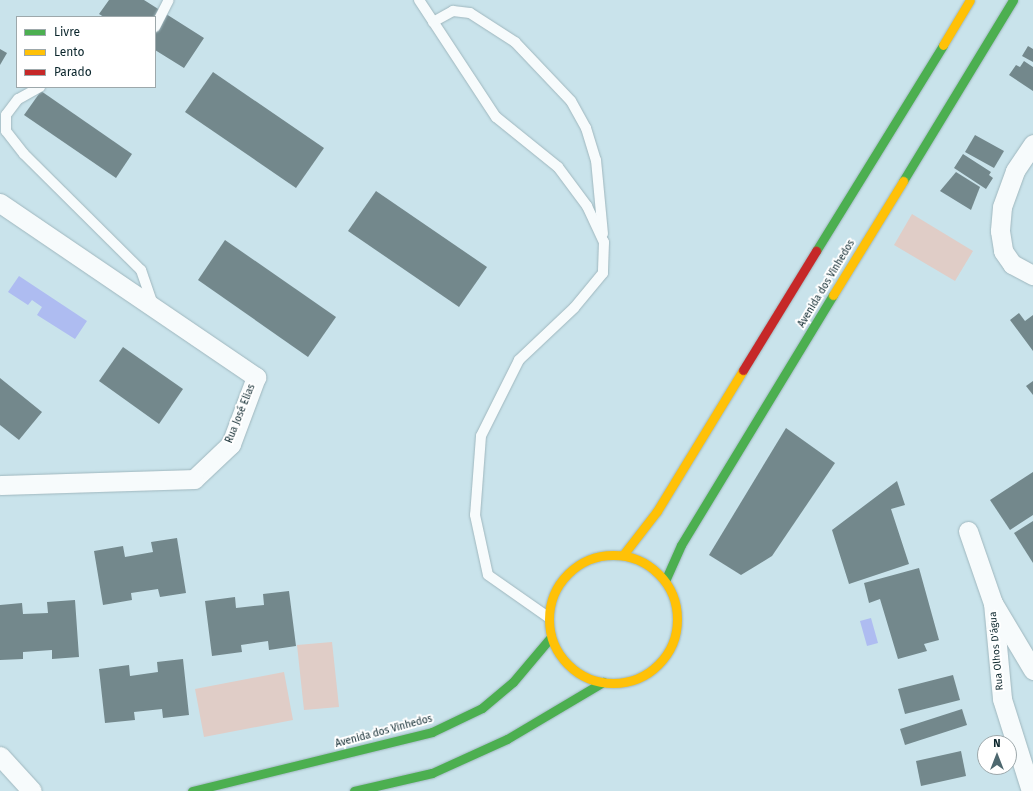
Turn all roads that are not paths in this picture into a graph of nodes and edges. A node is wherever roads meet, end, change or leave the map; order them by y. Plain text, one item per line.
1 (169, 0) edge
2 (419, 0) edge
3 (970, 0) edge
4 (1013, 0) edge
5 (433, 22) junction
6 (156, 25) edge
7 (38, 88) edge
8 (1033, 144) edge
9 (0, 203) edge
10 (604, 242) junction
11 (1033, 275) edge
12 (155, 308) junction
13 (0, 485) edge
14 (968, 531) dead end
15 (623, 555) junction
16 (665, 581) junction
17 (993, 603) junction
18 (548, 617) junction
19 (551, 638) junction
20 (1033, 670) edge
21 (603, 682) junction
22 (0, 756) edge
23 (1026, 760) edge
24 (32, 791) edge
25 (192, 791) edge
26 (354, 791) edge
27 (1031, 791) edge

1 - 6 lane
2 - 5 lane
3 - 15 main road
4 - 16 main road, Avenida dos Vinhedos
5 - 10 lane
5 - 10 lane
7 - 12 lane
8 - 11 street
9 - 12 street, Rua José Elias
10 - 18 lane
12 - 13 street, Rua José Elias
14 - 17 street, Rua Olhos D'água
15 - 16 main road
15 - 18 main road
16 - 21 main road
17 - 20 street, Rua Olhos D'água
17 - 23 street, Rua Olhos D'água
18 - 19 main road
19 - 21 main road
19 - 25 main road, Avenida dos Vinhedos
21 - 26 main road
22 - 24 street
23 - 27 street, Rua Olhos D'água

